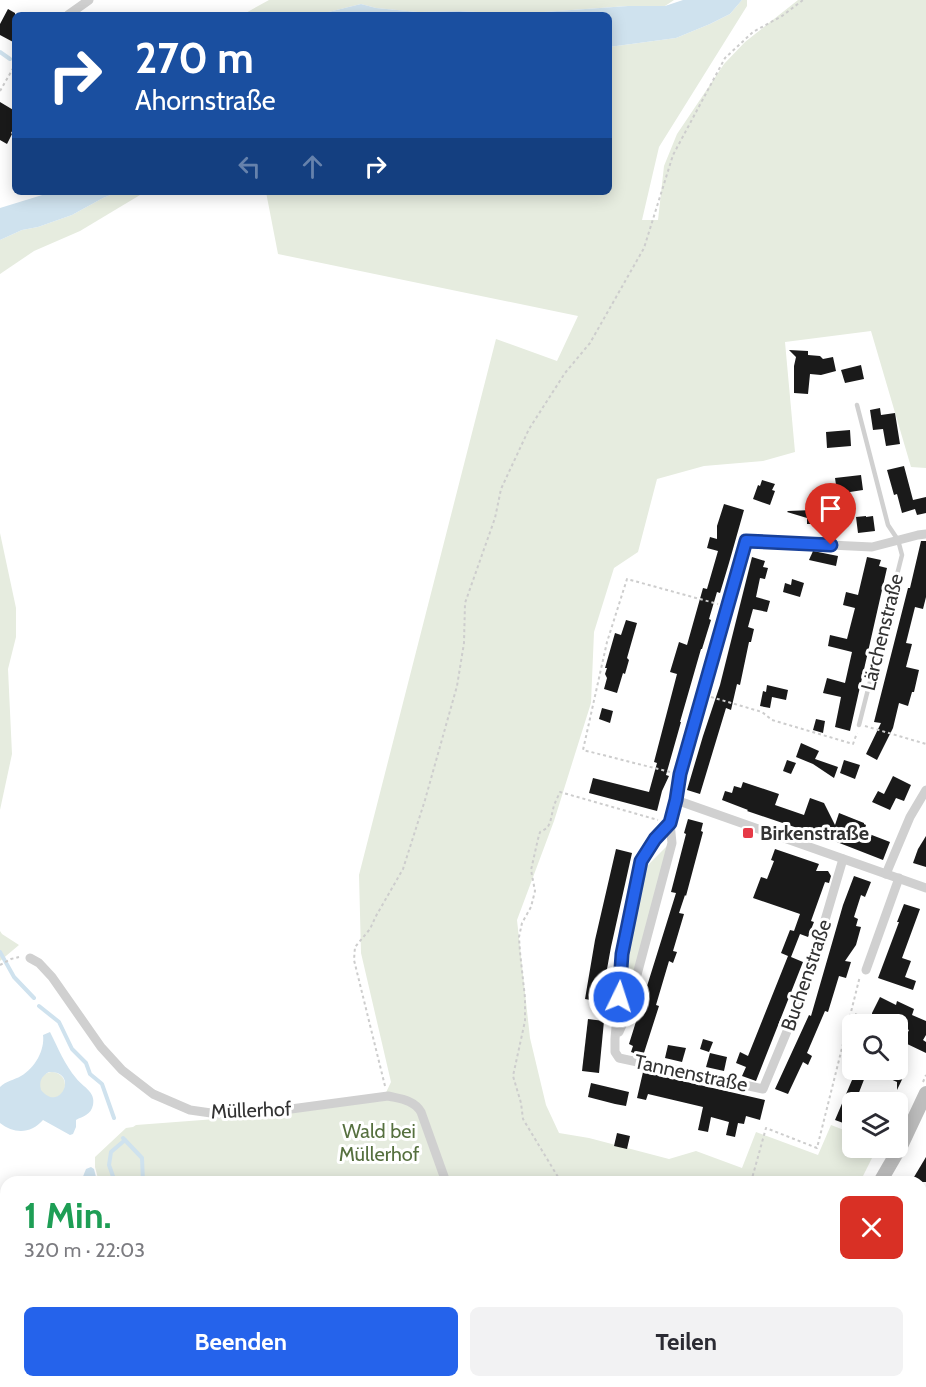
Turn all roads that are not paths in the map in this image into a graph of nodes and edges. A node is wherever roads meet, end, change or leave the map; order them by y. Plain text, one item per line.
1 (88, 0) edge
2 (72, 12) edge
3 (856, 405) dead end
4 (926, 534) edge
5 (898, 540) junction
6 (859, 725) road end
7 (926, 790) edge
8 (676, 800) junction
9 (670, 823) junction
10 (843, 859) junction
11 (886, 874) junction
12 (899, 878) junction
13 (926, 888) edge
14 (30, 958) dead end
15 (866, 970) road end
16 (615, 1040) junction
17 (763, 1089) joint
18 (926, 1093) edge
19 (444, 1176) edge
20 (883, 1176) edge

1 - 2 street
3 - 5 lane
4 - 5 street
5 - 6 lane, Lärchenstraße
5 - 8 street
7 - 11 street
8 - 9 street
8 - 10 street
9 - 16 street
9 - 16 street
10 - 11 street
10 - 17 street, Buchenstraße
11 - 12 street
12 - 13 street
12 - 15 street
14 - 19 street, Müllerhof
16 - 17 street, Tannenstraße
18 - 20 main road

